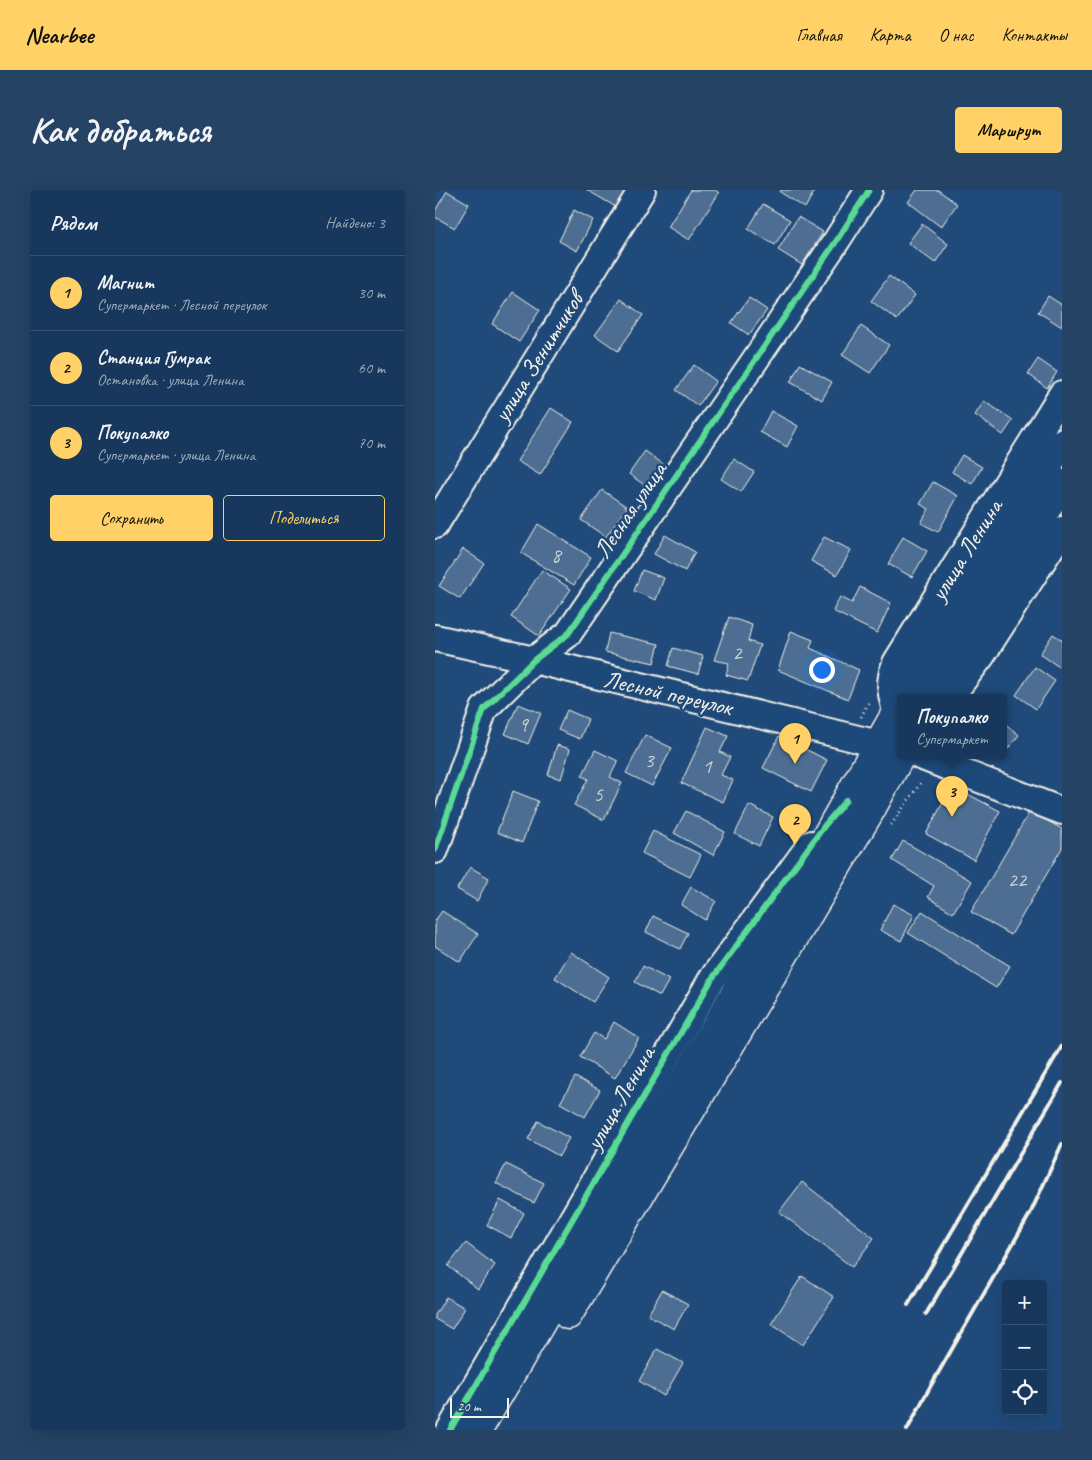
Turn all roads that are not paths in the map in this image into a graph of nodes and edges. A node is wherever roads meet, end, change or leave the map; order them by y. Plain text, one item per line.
1 (642, 190) edge
2 (869, 190) edge
3 (1062, 394) edge
4 (1062, 443) edge
5 (1062, 483) edge
6 (435, 525) edge
7 (1062, 530) edge
8 (435, 638) edge
9 (534, 660) junction
10 (906, 694) edge
11 (935, 694) edge
12 (952, 694) edge
13 (897, 700) edge
14 (897, 724) edge
15 (893, 750) edge
16 (931, 759) edge
17 (846, 800) junction
18 (1062, 811) edge
19 (435, 850) edge
20 (450, 1430) edge
21 (478, 1430) edge
22 (500, 1430) edge

1 - 6 street, улица Зенитчиков
2 - 9 street, Лесная улица
3 - 13 street, улица Ленина
4 - 10 main road, улица Ленина
5 - 11 main road, улица Ленина
7 - 12 street
8 - 9 street, Лесной переулок
9 - 15 street, Лесной переулок
9 - 19 street, Лесная улица
14 - 15 main road, улица Ленина
15 - 17 main road, улица Ленина
15 - 22 main road, улица Ленина
16 - 18 street
17 - 20 street, улица Ленина
17 - 21 main road, улица Ленина

